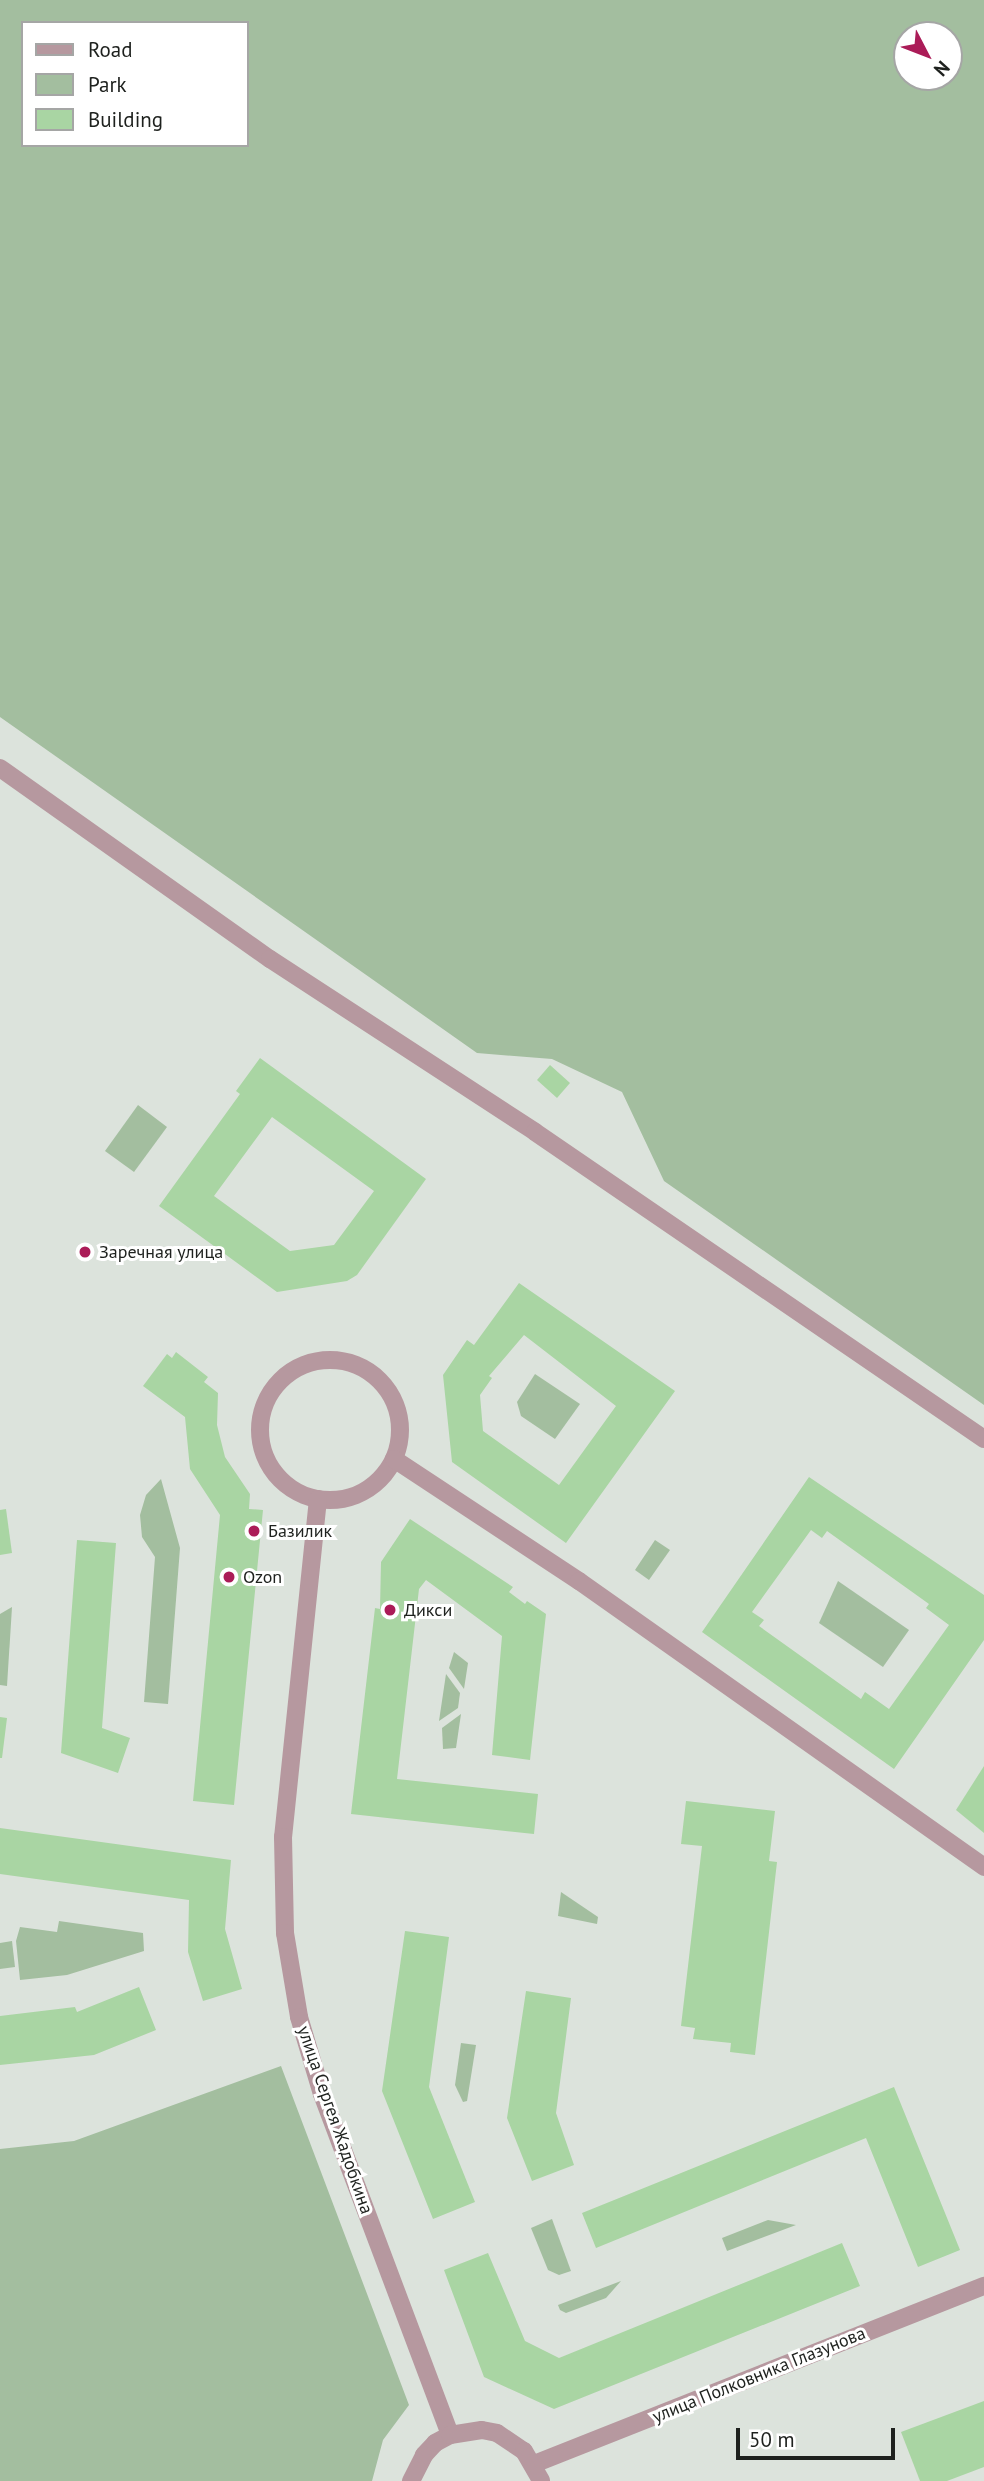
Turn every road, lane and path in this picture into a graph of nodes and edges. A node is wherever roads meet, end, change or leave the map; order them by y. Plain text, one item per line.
1 (0, 768) edge
2 (984, 1439) edge
3 (394, 1460) junction
4 (318, 1499) junction
5 (984, 1867) edge
6 (984, 2287) edge
7 (450, 2435) junction
8 (538, 2472) edge
9 (411, 2481) edge

1 - 2 street
3 - 4 street
3 - 4 street
3 - 5 street
4 - 7 street, улица Сергея Жадобкина
6 - 8 street, улица Полковника Глазунова
7 - 8 street, улица Полковника Глазунова
7 - 9 street

